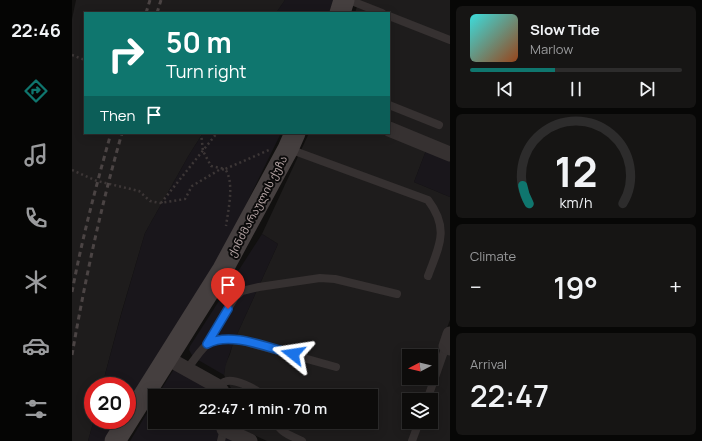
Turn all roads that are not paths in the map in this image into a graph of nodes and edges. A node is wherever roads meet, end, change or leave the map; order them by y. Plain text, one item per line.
1 (344, 0) edge
2 (349, 0) edge
3 (340, 12) edge
4 (379, 12) edge
5 (390, 16) edge
6 (450, 40) edge
7 (390, 105) edge
8 (439, 126) dead end
9 (390, 129) edge
10 (292, 141) edge
11 (450, 154) edge
12 (428, 276) dead end
13 (397, 294) dead end
14 (449, 343) edge
15 (207, 344) junction
16 (167, 358) junction
17 (336, 366) dead end
18 (187, 369) junction
19 (219, 389) edge
20 (222, 389) edge
21 (254, 389) edge
22 (429, 393) edge
23 (280, 429) edge
24 (416, 429) edge
25 (223, 431) edge
26 (115, 441) edge
27 (250, 441) edge
28 (302, 441) edge
29 (412, 441) edge

1 - 3 main road
2 - 4 lane
5 - 6 lane
7 - 8 lane
9 - 11 street
10 - 12 lane
10 - 16 main road, ქინძმარაულის ქუჩა
13 - 15 lane
14 - 22 lane
15 - 17 lane
15 - 18 lane
16 - 18 street
16 - 26 main road, ქინძმარაულის ქუჩა
18 - 19 street
20 - 21 lane
23 - 28 lane
24 - 29 lane
25 - 27 street

